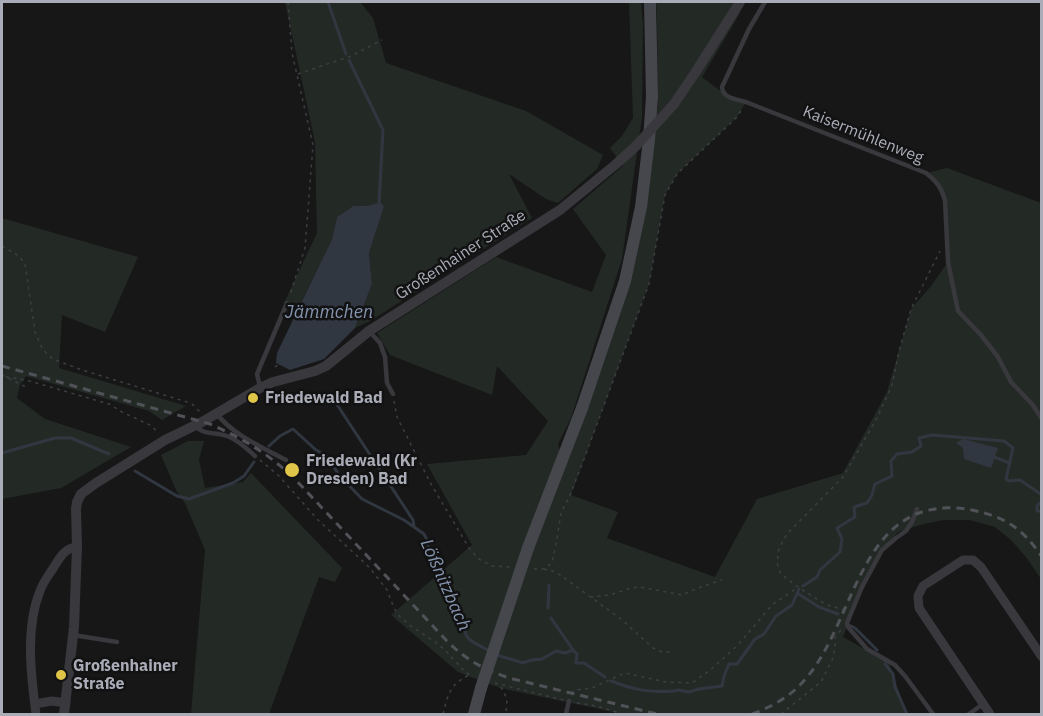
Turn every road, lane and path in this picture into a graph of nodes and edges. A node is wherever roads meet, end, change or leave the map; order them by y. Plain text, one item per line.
1 (288, 2) edge
2 (650, 2) edge
3 (740, 2) edge
4 (765, 2) edge
5 (382, 40) dead end
6 (297, 74) junction
7 (746, 102) junction
8 (947, 237) junction
9 (2, 246) edge
10 (287, 303) joint
11 (369, 331) junction
12 (280, 363) dead end
13 (275, 367) dead end
14 (2, 375) edge
15 (6, 377) junction
16 (26, 387) dead end
17 (260, 388) junction
18 (393, 394) joint
19 (216, 413) junction
20 (1041, 419) edge
21 (206, 420) junction
22 (195, 426) junction
23 (165, 440) junction
24 (255, 456) joint
25 (286, 460) joint
26 (296, 476) dead end
27 (917, 509) dead end
28 (77, 547) junction
29 (512, 567) dead end
30 (533, 568) dead end
31 (543, 569) junction
32 (722, 580) dead end
33 (798, 587) junction
34 (589, 597) junction
35 (851, 613) junction
36 (848, 627) junction
37 (74, 635) junction
38 (117, 642) dead end
39 (672, 652) dead end
40 (1041, 657) edge
41 (566, 700) junction
42 (984, 704) junction
43 (36, 709) edge
44 (65, 709) edge
45 (443, 714) edge
46 (474, 714) edge
47 (506, 714) edge
48 (566, 714) edge
49 (622, 714) edge
50 (781, 714) edge
51 (933, 714) edge
52 (969, 714) edge
53 (990, 714) edge

1 - 6 path
2 - 46 main road, bridge
3 - 11 street, Großenhainer Straße, bridge
4 - 7 lane, Kaisermühlenweg
5 - 6 path
6 - 10 path
7 - 8 lane, Kaisermühlenweg
7 - 31 path
8 - 20 lane, Kaisermühlenweg
8 - 33 path
9 - 21 path
10 - 17 lane
11 - 17 street, Großenhainer Straße
11 - 18 lane
12 - 13 path
14 - 15 path
15 - 16 path
15 - 23 path
17 - 19 street, Großenhainer Straße
18 - 29 path
19 - 21 street, Großenhainer Straße
19 - 25 lane
21 - 22 street, Großenhainer Straße
22 - 23 street, Großenhainer Straße
22 - 24 lane
23 - 28 street, Großenhainer Straße
24 - 45 path
25 - 26 path
27 - 35 lane
28 - 37 street, Großenhainer Straße
28 - 43 street
30 - 31 path
31 - 34 path
32 - 34 path
33 - 35 path
33 - 41 path
34 - 39 path
35 - 36 lane
36 - 50 path
36 - 51 lane
37 - 38 lane
37 - 44 street, Großenhainer Straße
40 - 42 street
41 - 47 path
41 - 48 lane
41 - 49 path
42 - 52 lane
42 - 53 street
43 - 44 street

